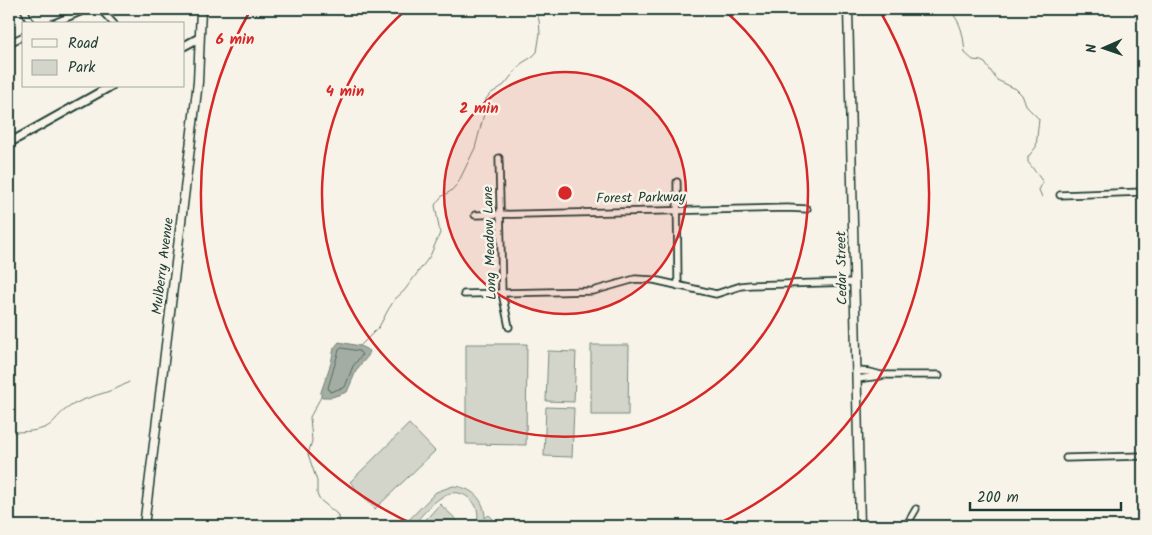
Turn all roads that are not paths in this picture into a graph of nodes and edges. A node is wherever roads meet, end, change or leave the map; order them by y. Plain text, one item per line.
1 (24, 9) edge
2 (87, 9) edge
3 (94, 9) edge
4 (201, 9) edge
5 (848, 9) edge
6 (30, 22) edge
7 (57, 22) edge
8 (112, 22) edge
9 (22, 37) edge
10 (199, 38) junction
11 (9, 43) edge
12 (185, 45) edge
13 (107, 88) edge
14 (9, 142) edge
15 (499, 158) dead end
16 (677, 182) dead end
17 (1143, 192) edge
18 (1060, 195) dead end
19 (807, 209) dead end
20 (677, 210) junction
21 (501, 214) junction
22 (475, 215) dead end
23 (855, 282) junction
24 (678, 286) junction
25 (502, 293) junction
26 (464, 294) dead end
27 (509, 327) dead end
28 (857, 375) junction
29 (939, 375) dead end
30 (1143, 456) edge
31 (1066, 458) dead end
32 (916, 509) dead end
33 (144, 526) edge
34 (860, 526) edge
35 (906, 526) edge

1 - 6 street
2 - 7 street
3 - 8 street
4 - 10 main road, Mulberry Avenue
5 - 23 main road, Cedar Street
9 - 11 street
10 - 12 street
10 - 33 main road, Mulberry Avenue
13 - 14 street
15 - 21 street, Long Meadow Lane
16 - 20 street
17 - 18 street
19 - 20 street, Forest Parkway
20 - 21 street, Forest Parkway
20 - 24 street
21 - 22 street, Forest Parkway
21 - 25 street, Long Meadow Lane
23 - 24 street
23 - 28 main road, Cedar Street
24 - 25 street
25 - 26 street
25 - 27 street, Long Meadow Lane
28 - 29 street
28 - 34 main road, Cedar Street
30 - 31 street
32 - 35 street

